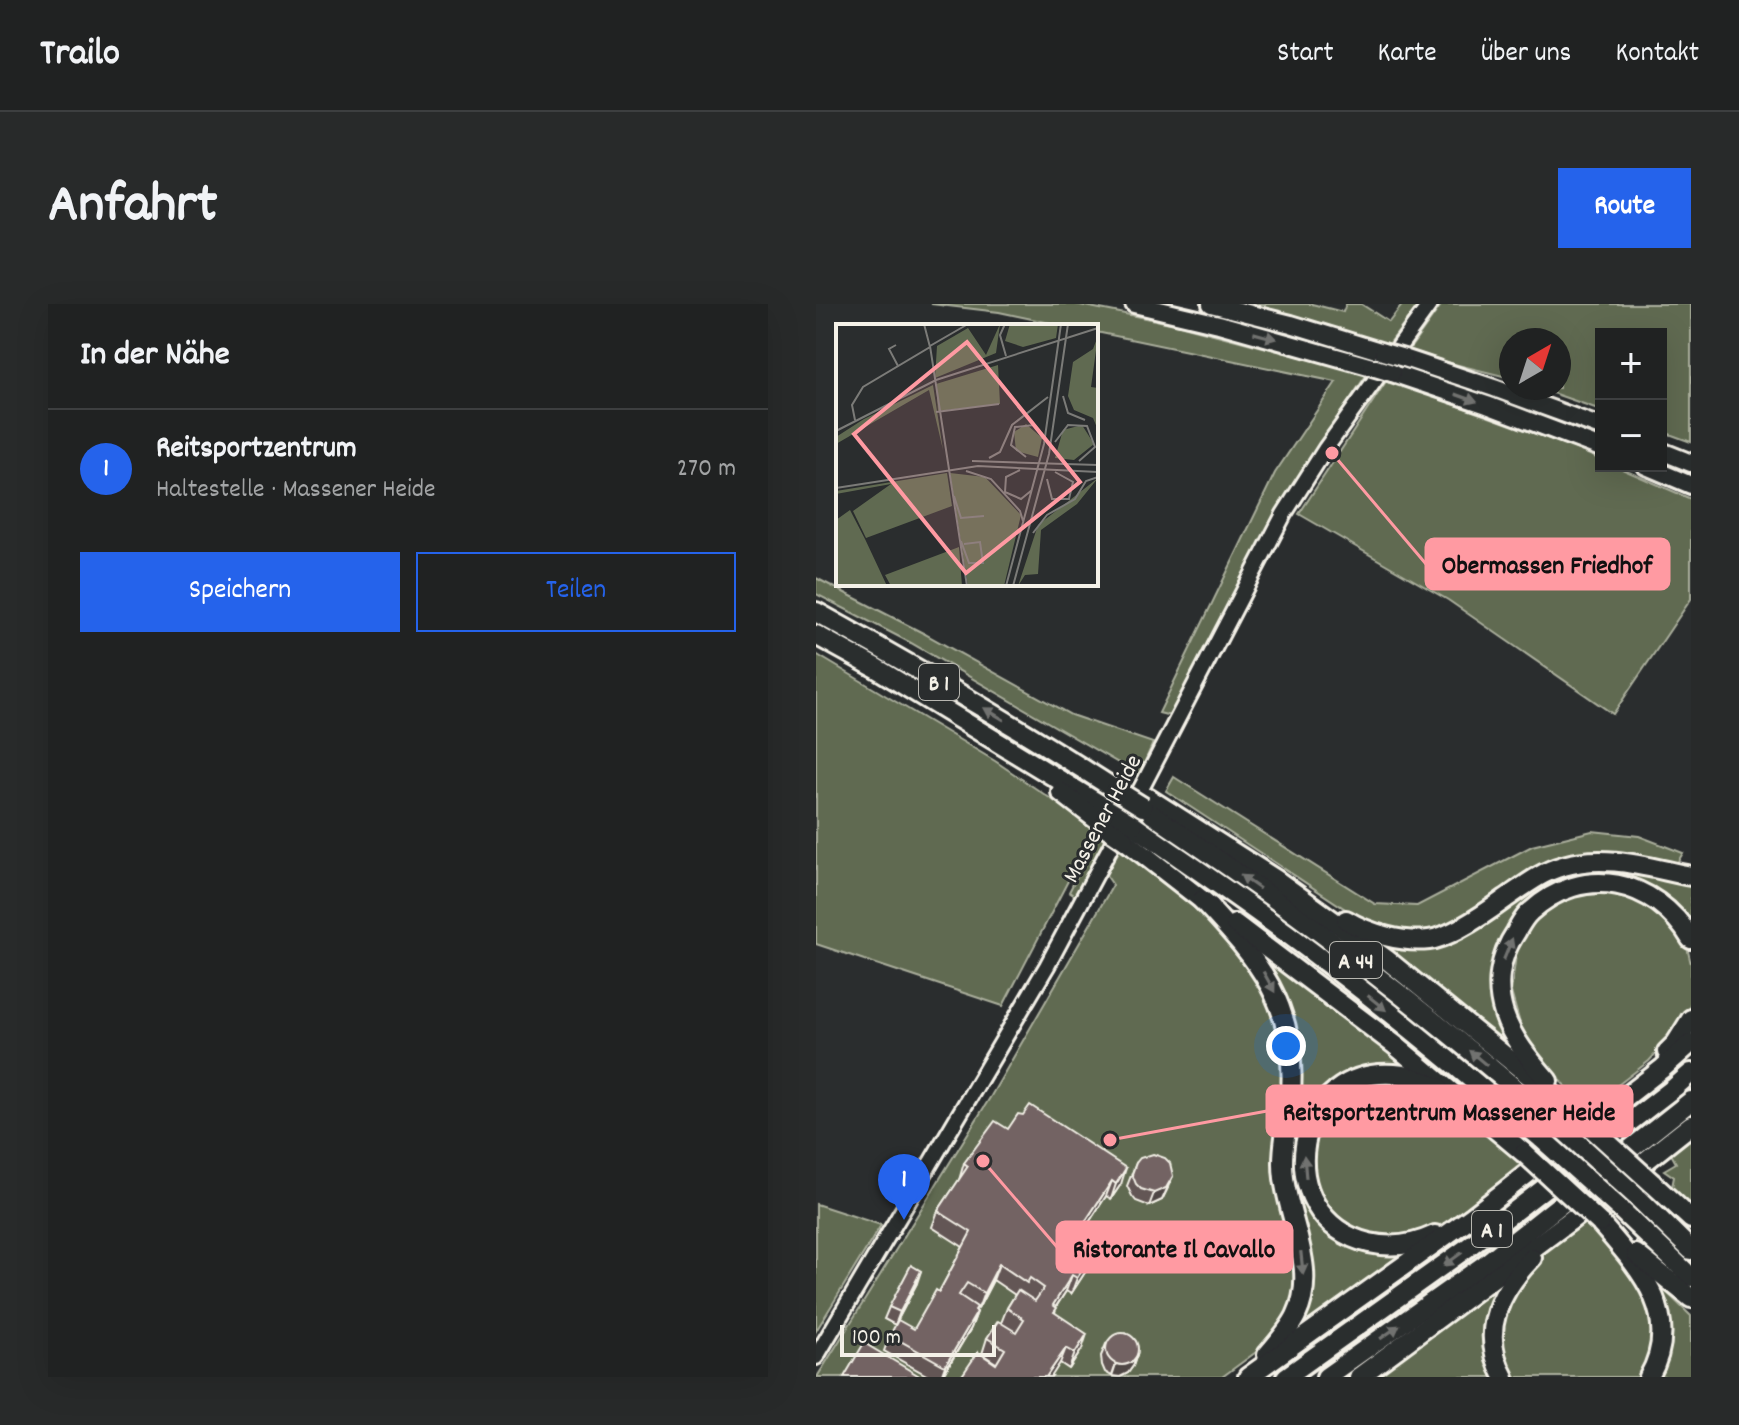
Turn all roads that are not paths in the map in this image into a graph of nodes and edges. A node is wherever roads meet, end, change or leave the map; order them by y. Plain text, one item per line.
1 (1134, 304) edge
2 (1211, 304) edge
3 (1430, 304) edge
4 (1595, 425) edge
5 (1595, 446) edge
6 (1667, 453) edge
7 (1691, 463) edge
8 (1660, 472) edge
9 (1691, 485) edge
10 (816, 612) edge
11 (816, 635) edge
12 (993, 738) joint
13 (1061, 755) joint
14 (1146, 803) junction
15 (1121, 827) junction
16 (1691, 876) edge
17 (1275, 879) junction
18 (1202, 900) junction
19 (1691, 939) edge
20 (1691, 1019) edge
21 (1691, 1043) edge
22 (1691, 1073) edge
23 (1691, 1101) edge
24 (1612, 1106) junction
25 (1478, 1113) junction
26 (1575, 1113) junction
27 (1691, 1125) edge
28 (1473, 1216) junction
29 (1691, 1219) edge
30 (1571, 1220) junction
31 (1600, 1223) junction
32 (1691, 1250) edge
33 (1691, 1277) edge
34 (1691, 1298) edge
35 (816, 1357) edge
36 (1245, 1377) edge
37 (1286, 1377) edge
38 (1326, 1377) edge
39 (1359, 1377) edge
40 (1504, 1377) edge
41 (1649, 1377) edge

1 -> 5 main road, bridge
2 - 4 main road, bridge
3 - 35 street, Massener Heide
6 - 7 main road
8 - 9 main road
13 -> 10 highway, B 1
11 - 12 highway, B 1
12 - 15 highway, A 44
13 - 14 highway, A 44, bridge
14 - 17 highway
32 -> 14 highway, A 44, bridge
15 - 18 highway
15 -> 33 highway, A 44, bridge
16 - 17 highway
17 - 26 highway
18 - 25 highway
18 -> 36 highway
26 -> 19 highway
20 - 24 highway
21 - 24 highway
22 -> 37 highway, A 1
38 -> 23 highway, A 1
24 - 28 highway
28 -> 25 highway
25 - 31 highway, bridge
26 - 29 highway, bridge
27 - 30 highway
28 - 36 highway
30 - 39 highway
30 - 40 highway, A 1
31 - 34 highway
31 - 41 highway

